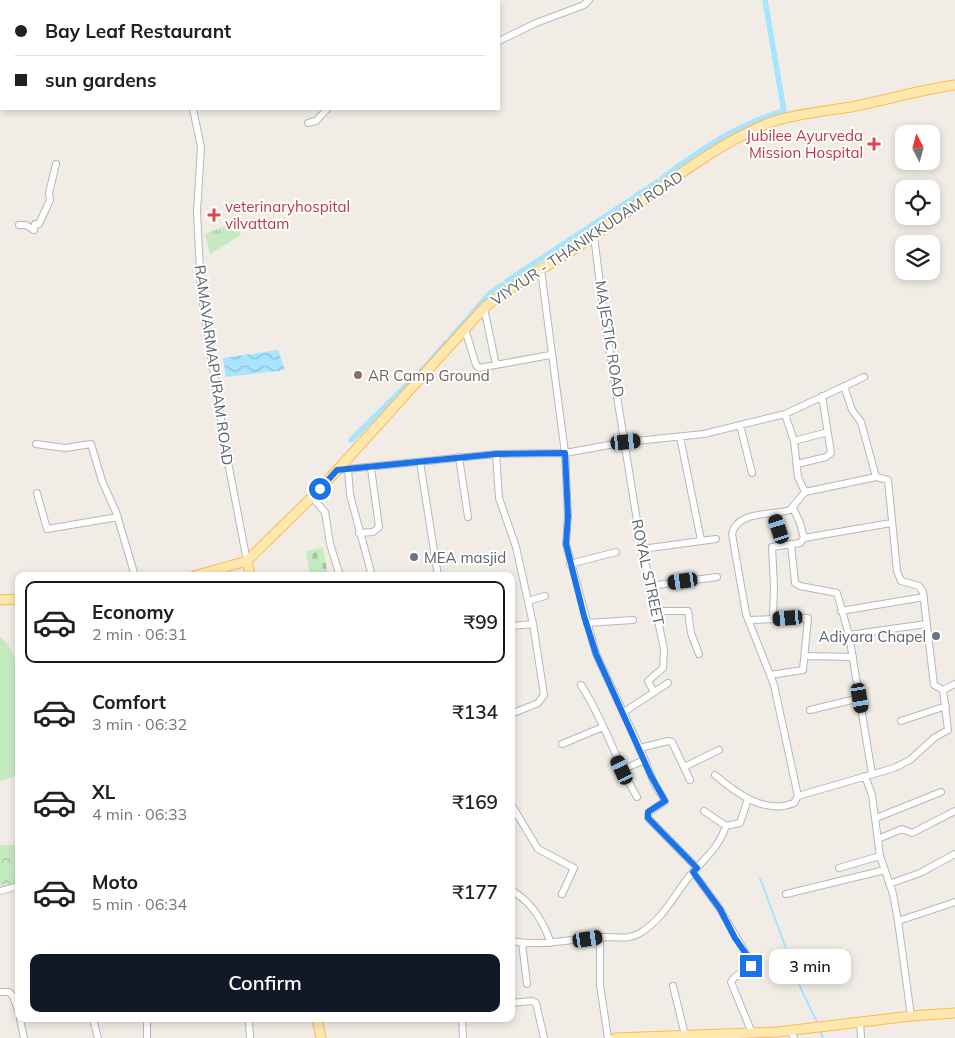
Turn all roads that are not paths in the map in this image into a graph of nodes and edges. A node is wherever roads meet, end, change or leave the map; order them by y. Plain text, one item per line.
1 (589, 0) edge
2 (500, 41) edge
3 (955, 85) edge
4 (192, 110) edge
5 (326, 110) edge
6 (308, 123) dead end
7 (56, 164) dead end
8 (19, 225) dead end
9 (594, 236) junction
10 (541, 270) junction
11 (484, 308) junction
12 (465, 329) junction
13 (550, 355) junction
14 (496, 365) junction
15 (864, 376) dead end
16 (844, 386) junction
17 (822, 396) junction
18 (785, 414) junction
19 (740, 425) junction
20 (828, 432) junction
21 (680, 437) junction
22 (794, 441) junction
23 (626, 442) junction
24 (36, 444) dead end
25 (565, 453) junction
26 (496, 454) junction
27 (459, 457) junction
28 (420, 462) junction
29 (797, 464) junction
30 (372, 468) junction
31 (348, 469) junction
32 (337, 470) junction
33 (752, 473) dead end
34 (876, 478) junction
35 (805, 492) junction
36 (37, 493) dead end
37 (312, 497) junction
38 (793, 508) junction
39 (774, 513) junction
40 (118, 517) junction
41 (468, 517) dead end
42 (891, 523) junction
43 (359, 533) junction
44 (804, 538) junction
45 (716, 539) dead end
46 (701, 540) junction
47 (788, 544) junction
48 (642, 550) junction
49 (616, 552) dead end
50 (247, 561) junction
51 (570, 564) junction
52 (134, 572) edge
53 (208, 572) edge
54 (249, 572) edge
55 (339, 572) edge
56 (371, 572) edge
57 (437, 572) edge
58 (717, 576) dead end
59 (650, 586) junction
60 (545, 596) dead end
61 (924, 597) junction
62 (15, 598) edge
63 (0, 600) edge
64 (528, 601) junction
65 (656, 611) junction
66 (842, 611) junction
67 (772, 619) junction
68 (632, 620) dead end
69 (750, 620) junction
70 (587, 623) junction
71 (533, 624) junction
72 (926, 624) junction
73 (515, 626) edge
74 (849, 635) junction
75 (700, 654) dead end
76 (805, 656) junction
77 (853, 657) junction
78 (770, 675) junction
79 (668, 683) dead end
80 (955, 684) edge
81 (581, 685) dead end
82 (943, 690) junction
83 (654, 692) junction
84 (860, 698) junction
85 (946, 706) junction
86 (810, 710) dead end
87 (515, 712) edge
88 (624, 712) junction
89 (952, 721) edge
90 (901, 722) dead end
91 (603, 727) junction
92 (562, 744) dead end
93 (640, 748) junction
94 (719, 750) dead end
95 (644, 760) junction
96 (684, 767) junction
97 (622, 770) junction
98 (714, 775) dead end
99 (869, 775) junction
100 (690, 780) dead end
101 (941, 792) dead end
102 (798, 796) junction
103 (637, 797) dead end
104 (748, 799) junction
105 (515, 811) edge
106 (704, 811) dead end
107 (955, 811) edge
108 (876, 818) junction
109 (726, 826) junction
110 (878, 839) junction
111 (955, 854) edge
112 (880, 856) junction
113 (839, 868) dead end
114 (695, 870) junction
115 (884, 870) junction
116 (889, 884) junction
117 (15, 887) edge
118 (0, 891) edge
119 (515, 893) edge
120 (562, 894) dead end
121 (786, 894) dead end
122 (955, 902) edge
123 (898, 921) junction
124 (600, 937) junction
125 (515, 942) edge
126 (522, 943) junction
127 (551, 943) junction
128 (527, 984) dead end
129 (673, 986) dead end
130 (0, 992) edge
131 (15, 1002) edge
132 (515, 1003) edge
133 (955, 1013) edge
134 (911, 1016) junction
135 (21, 1022) edge
136 (95, 1022) edge
137 (147, 1022) edge
138 (318, 1022) edge
139 (462, 1022) edge
140 (860, 1022) junction
141 (250, 1023) dead end
142 (752, 1033) junction
143 (685, 1035) junction
144 (792, 1035) edge
145 (712, 1036) edge
146 (648, 1037) edge
147 (24, 1038) edge
148 (98, 1038) edge
149 (147, 1038) edge
150 (250, 1038) edge
151 (321, 1038) edge
152 (463, 1038) edge
153 (544, 1038) edge
154 (608, 1038) edge
155 (614, 1038) edge
156 (861, 1038) edge

1 - 2 street
3 - 9 main road, VIYYUR - THANIKKUDAM ROAD
4 - 50 street, RAMAVARMAPURAM ROAD
5 - 6 street
7 - 8 street
9 - 10 main road, VIYYUR - THANIKKUDAM ROAD
9 - 23 street, MAJESTIC ROAD
10 - 11 main road, VIYYUR - THANIKKUDAM ROAD
10 - 13 street
11 - 12 main road, VIYYUR - THANIKKUDAM ROAD
11 - 14 street
12 - 14 street
12 - 32 main road, VIYYUR - THANIKKUDAM ROAD
13 - 14 street
13 - 25 street
15 - 16 street
16 - 17 street
16 - 34 street
17 - 18 street
17 - 20 street
18 - 19 street
18 - 22 street
19 - 21 street
19 - 33 street
20 - 22 street
20 - 29 street
21 - 23 street
21 - 46 street
22 - 29 street
23 - 25 street
23 - 48 street, ROYAL STREET
24 - 40 street
25 - 26 street
25 - 51 street
26 - 27 street
26 - 64 street
27 - 28 street
27 - 41 street
28 - 30 street
28 - 57 street
29 - 35 street
30 - 31 street
30 - 43 street
31 - 32 street
31 - 43 street
32 - 37 main road, VIYYUR - THANIKKUDAM ROAD
34 - 35 street
34 - 42 street
35 - 38 street
36 - 40 street
37 - 50 main road, VIYYUR - THANIKKUDAM ROAD
37 - 55 street
38 - 39 street
38 - 44 street
39 - 47 street
39 - 69 street
40 - 52 street
42 - 44 street
42 - 61 street
43 - 56 street
44 - 47 street
45 - 46 street
46 - 48 street
47 - 66 street
47 - 67 street
48 - 59 street, ROYAL STREET
49 - 51 street
50 - 53 main road, VIYYUR - THANIKKUDAM ROAD
50 - 54 main road
51 - 70 street
58 - 59 street
59 - 65 street, ROYAL STREET
60 - 64 street
61 - 66 street
61 - 72 street
62 - 63 main road
64 - 71 street
65 - 75 street
65 - 83 street, ROYAL STREET
66 - 74 street
67 - 69 street
67 - 76 street
68 - 70 street
69 - 78 street
70 - 88 street
71 - 73 street
71 - 87 street
72 - 74 street
72 - 82 street
74 - 77 street
76 - 77 street
76 - 78 street
77 - 84 street
78 - 102 street
79 - 83 street
80 - 82 street
81 - 91 street
82 - 85 street
83 - 88 street
84 - 86 street
84 - 99 street
85 - 89 street
85 - 90 street
88 - 93 street
89 - 99 street
91 - 92 street
91 - 97 street
93 - 95 street
93 - 96 street
94 - 96 street
95 - 97 street
95 - 114 street
96 - 100 street
97 - 103 street
98 - 104 street
99 - 102 street
99 - 108 street
101 - 108 street
102 - 104 street
104 - 109 street
105 - 120 street
106 - 109 street
107 - 110 street
108 - 110 street
109 - 114 street
110 - 112 street
111 - 116 street
112 - 113 street
112 - 115 street
114 - 124 street
114 - 142 street
115 - 116 street
115 - 121 street
116 - 123 street
117 - 118 street
119 - 127 street
122 - 123 street
123 - 134 street
124 - 127 street
124 - 154 street
125 - 126 street
126 - 127 street
126 - 128 street
129 - 143 street
130 - 131 street
132 - 153 street
133 - 134 main road
134 - 140 main road
135 - 147 street
136 - 148 street
137 - 149 street
138 - 151 main road
139 - 152 street
140 - 144 main road
140 - 156 street
141 - 150 street
142 - 144 main road
142 - 145 main road
143 - 145 main road
143 - 146 main road
146 - 155 main road

